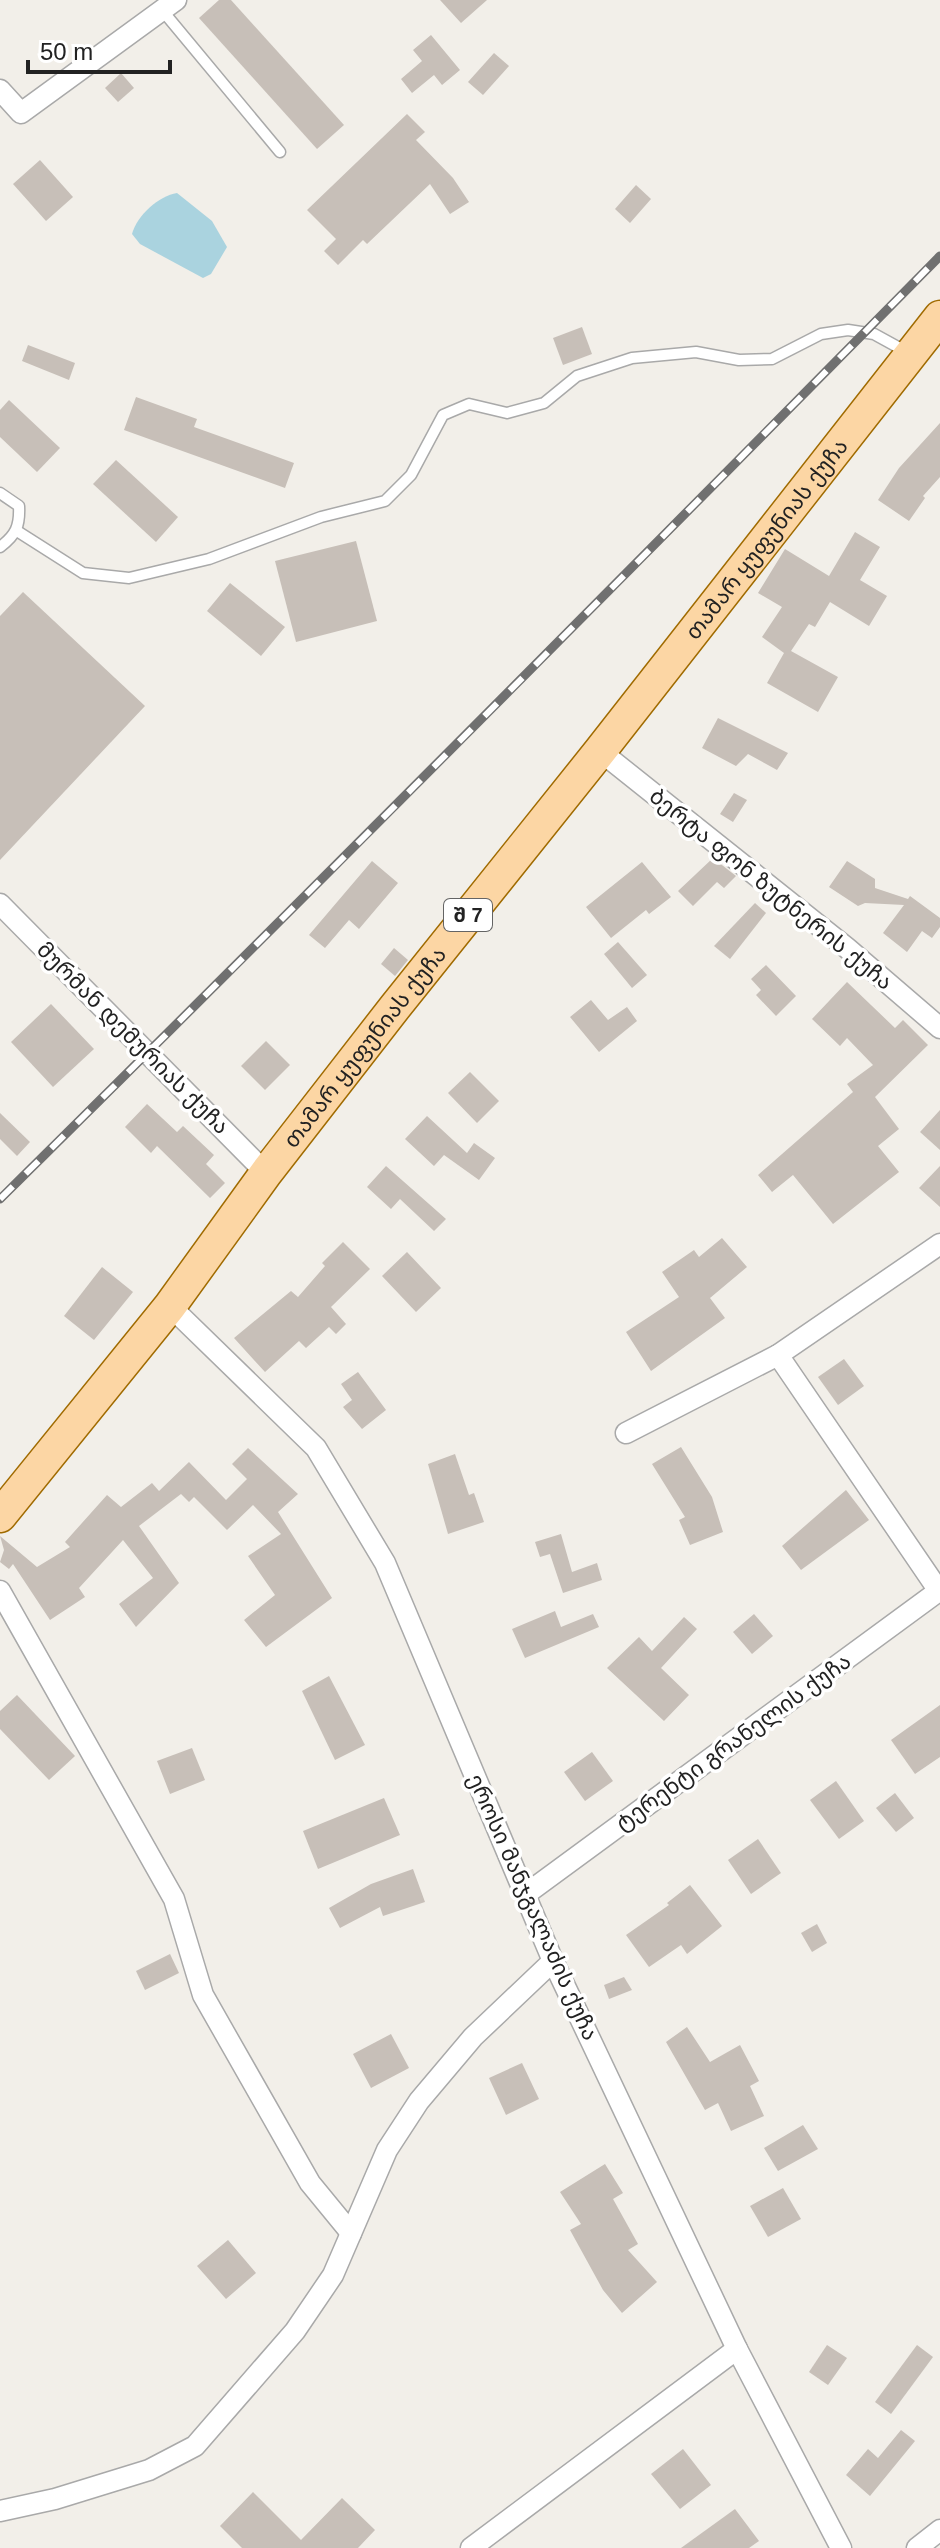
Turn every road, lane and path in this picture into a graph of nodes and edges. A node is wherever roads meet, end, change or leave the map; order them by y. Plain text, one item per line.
1 (169, 5) edge
2 (0, 90) edge
3 (280, 152) dead end
4 (940, 317) edge
5 (911, 354) junction
6 (0, 493) edge
7 (17, 531) junction
8 (0, 547) edge
9 (600, 751) junction
10 (0, 904) edge
11 (940, 1028) edge
12 (266, 1173) junction
13 (940, 1244) edge
14 (170, 1306) junction
15 (778, 1355) junction
16 (626, 1433) dead end
17 (0, 1516) edge
18 (0, 1591) edge
19 (939, 1591) edge
20 (526, 1894) junction
21 (553, 1961) junction
22 (351, 2233) junction
23 (737, 2349) junction
24 (0, 2511) edge
25 (940, 2530) edge
26 (471, 2548) edge
27 (841, 2548) edge
28 (917, 2548) edge

1 - 2 street
1 - 3 lane
4 - 5 main road, თამარ ყუფუნიას ქუჩა / შ 7
5 - 7 lane
5 - 9 main road, თამარ ყუფუნიას ქუჩა / შ 7
6 - 7 lane
7 - 8 lane
9 - 11 street, ბერტა ფონ ზუტნერის ქუჩა
9 - 12 main road, თამარ ყუფუნიას ქუჩა / შ 7
10 - 12 street, მურმან დემურიას ქუჩა
12 - 14 main road, თამარ ყუფუნიას ქუჩა / შ 7
13 - 15 street
14 - 17 main road, თამარ ყუფუნიას ქუჩა / შ 7
14 - 20 street, ეროსი მანჯგალაძის ქუჩა
15 - 16 street
15 - 19 street
18 - 22 street
19 - 20 street, ტერენტი გრანელის ქუჩა
20 - 21 street, ეროსი მანჯგალაძის ქუჩა
21 - 22 street
21 - 23 street, ეროსი მანჯგალაძის ქუჩა
22 - 24 street
23 - 26 street
23 - 27 street, ეროსი მანჯგალაძის ქუჩა
25 - 28 street

